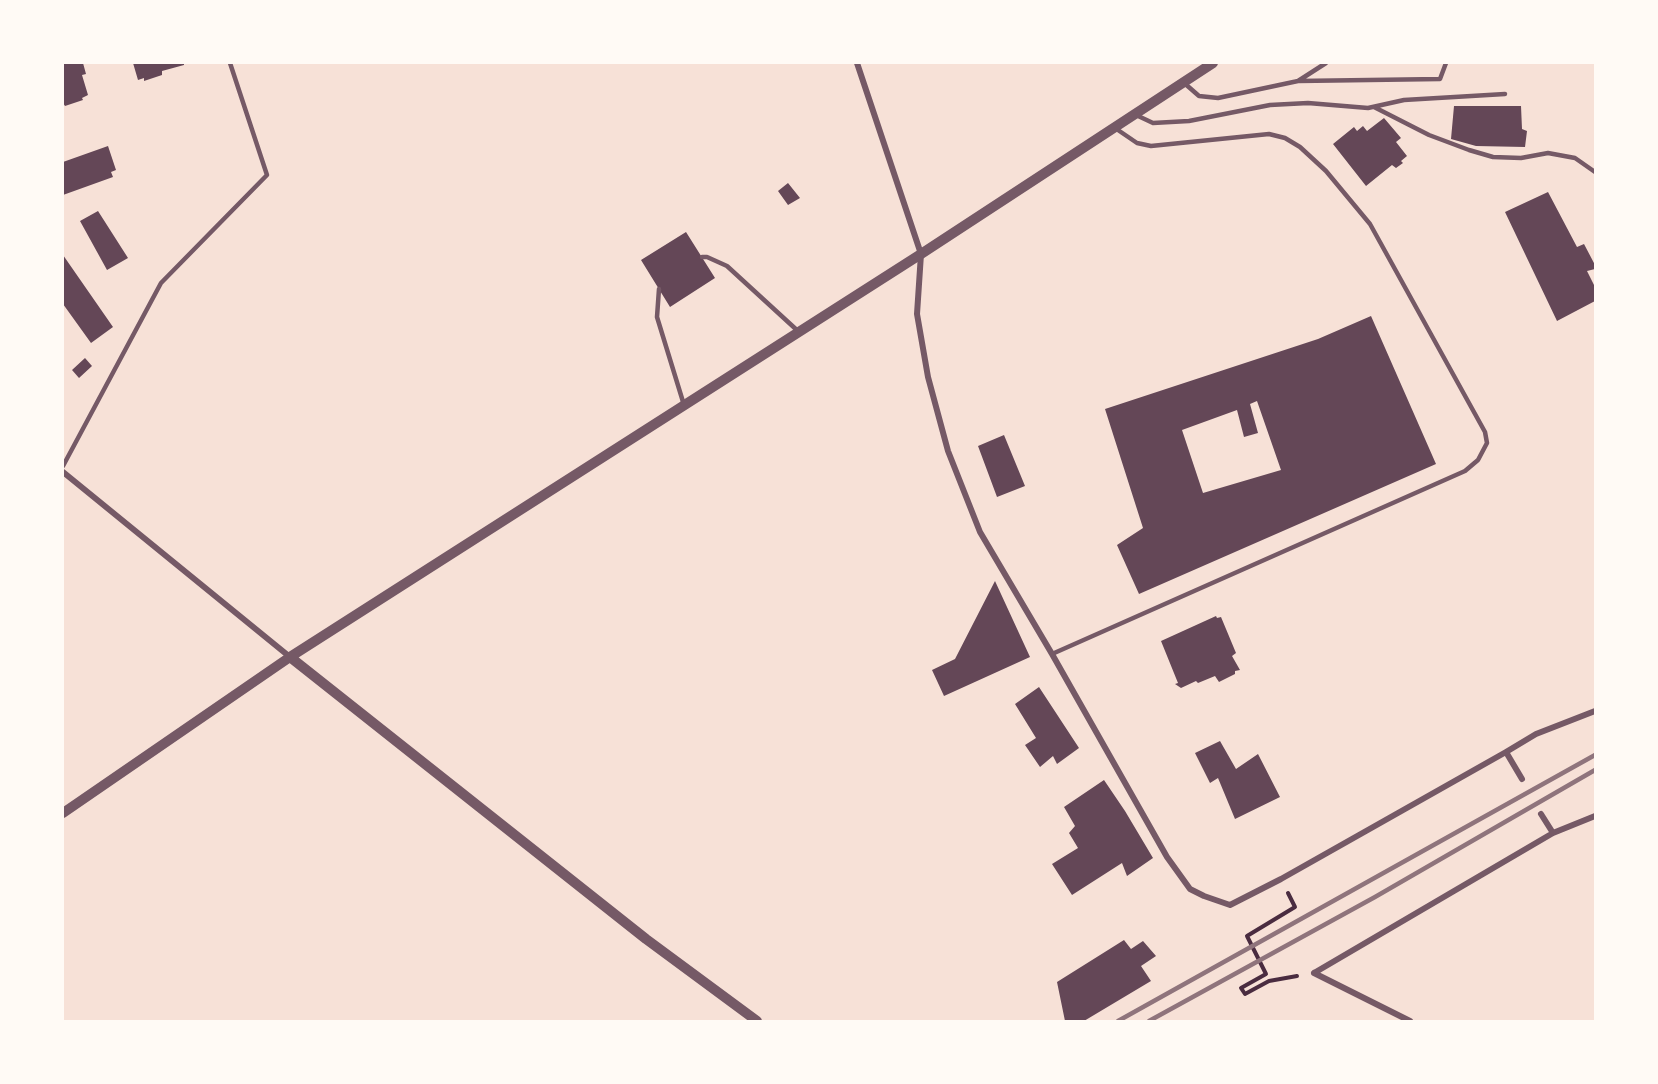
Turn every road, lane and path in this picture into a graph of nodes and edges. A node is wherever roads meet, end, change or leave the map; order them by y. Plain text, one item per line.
1 (230, 63) edge
2 (857, 63) edge
3 (1213, 63) edge
4 (1326, 63) edge
5 (1446, 63) edge
6 (1298, 81) junction
7 (1183, 82) junction
8 (1505, 94) dead end
9 (1374, 106) junction
10 (1134, 114) junction
11 (1114, 127) junction
12 (1595, 172) edge
13 (921, 254) junction
14 (702, 257) dead end
15 (660, 289) dead end
16 (799, 332) junction
17 (684, 405) junction
18 (63, 466) edge
19 (63, 472) edge
20 (1052, 654) junction
21 (290, 657) junction
22 (1595, 711) edge
23 (1506, 752) junction
24 (1522, 779) dead end
25 (63, 813) edge
26 (1541, 814) dead end
27 (1595, 816) edge
28 (1553, 833) junction
29 (1295, 907) dead end
30 (1314, 973) junction
31 (757, 1021) edge
32 (1410, 1021) edge

1 - 18 lane
2 - 13 street
3 - 7 street
4 - 6 lane
5 - 6 lane
6 - 7 lane
7 - 10 street
8 - 9 lane
9 - 10 lane
9 - 12 lane
10 - 11 street
11 - 13 street
11 - 20 lane
13 - 16 street
13 - 20 street
14 - 16 lane
15 - 17 lane
16 - 17 street
17 - 21 street
19 - 21 street
20 - 23 street
21 - 25 street
21 - 31 street
22 - 23 street
23 - 24 street
26 - 28 street
27 - 28 street
28 - 30 street
29 - 30 path
30 - 32 street

